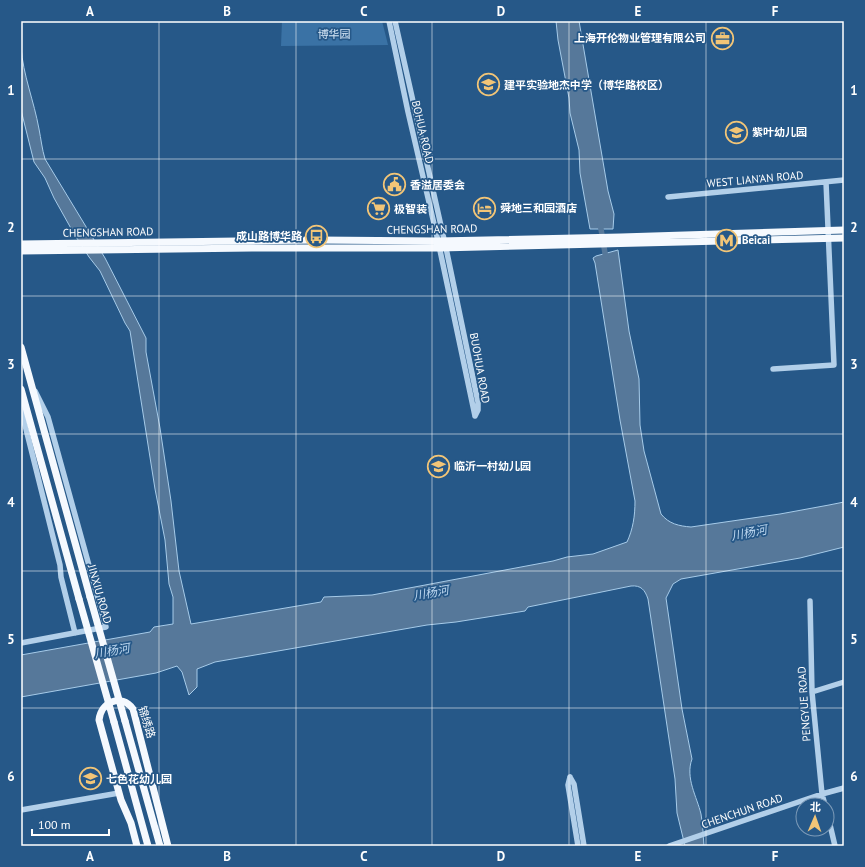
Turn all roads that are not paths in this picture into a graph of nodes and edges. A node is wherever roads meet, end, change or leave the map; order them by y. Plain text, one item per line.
1 (389, 21) edge
2 (395, 21) edge
3 (844, 180) edge
4 (826, 182) junction
5 (668, 197) dead end
6 (844, 230) edge
7 (829, 231) junction
8 (844, 238) edge
9 (829, 239) junction
10 (622, 240) junction
11 (21, 244) edge
12 (442, 244) junction
13 (63, 247) junction
14 (21, 251) edge
15 (21, 347) edge
16 (773, 369) dead end
17 (29, 378) junction
18 (21, 388) edge
19 (21, 400) edge
20 (810, 601) dead end
21 (75, 633) junction
22 (21, 643) edge
23 (844, 682) edge
24 (812, 692) junction
25 (844, 788) edge
26 (119, 793) junction
27 (822, 794) junction
28 (823, 797) edge
29 (21, 810) edge
30 (138, 846) edge
31 (148, 846) edge
32 (160, 846) edge
33 (168, 846) edge
34 (578, 846) edge
35 (584, 846) edge
36 (669, 846) edge

1 - 12 street, BOHUA ROAD
2 - 12 street, BOHUA ROAD
3 - 4 street, WEST LIAN'AN ROAD
4 - 5 street, WEST LIAN'AN ROAD
4 - 7 street
6 - 7 main road, CHENGSHAN ROAD
7 - 9 street
7 - 10 main road, CHENGSHAN ROAD
8 - 9 main road, CHENGSHAN ROAD
9 - 10 main road, CHENGSHAN ROAD
9 - 16 street
10 - 12 main road, CHENGSHAN ROAD
11 - 13 main road, CHENGSHAN ROAD
12 - 12 street, BUOHUA ROAD
12 - 13 main road, CHENGSHAN ROAD
13 - 14 main road, CHENGSHAN ROAD
15 - 17 main road, JINXIU ROAD
17 - 21 street
17 - 32 main road, JINXIU ROAD, bridge
18 - 31 main road, JINXIU ROAD, bridge
19 - 21 street
20 - 24 street, PENGYUE ROAD
21 - 22 street
23 - 24 street
24 - 27 street, PENGYUE ROAD
25 - 27 street, CHENCHUN ROAD
26 - 29 street
26 - 30 main road, 锦绣路
26 - 33 main road, 锦绣路
27 - 28 street, PENGYUE ROAD
27 - 36 street, CHENCHUN ROAD
34 - 35 street

